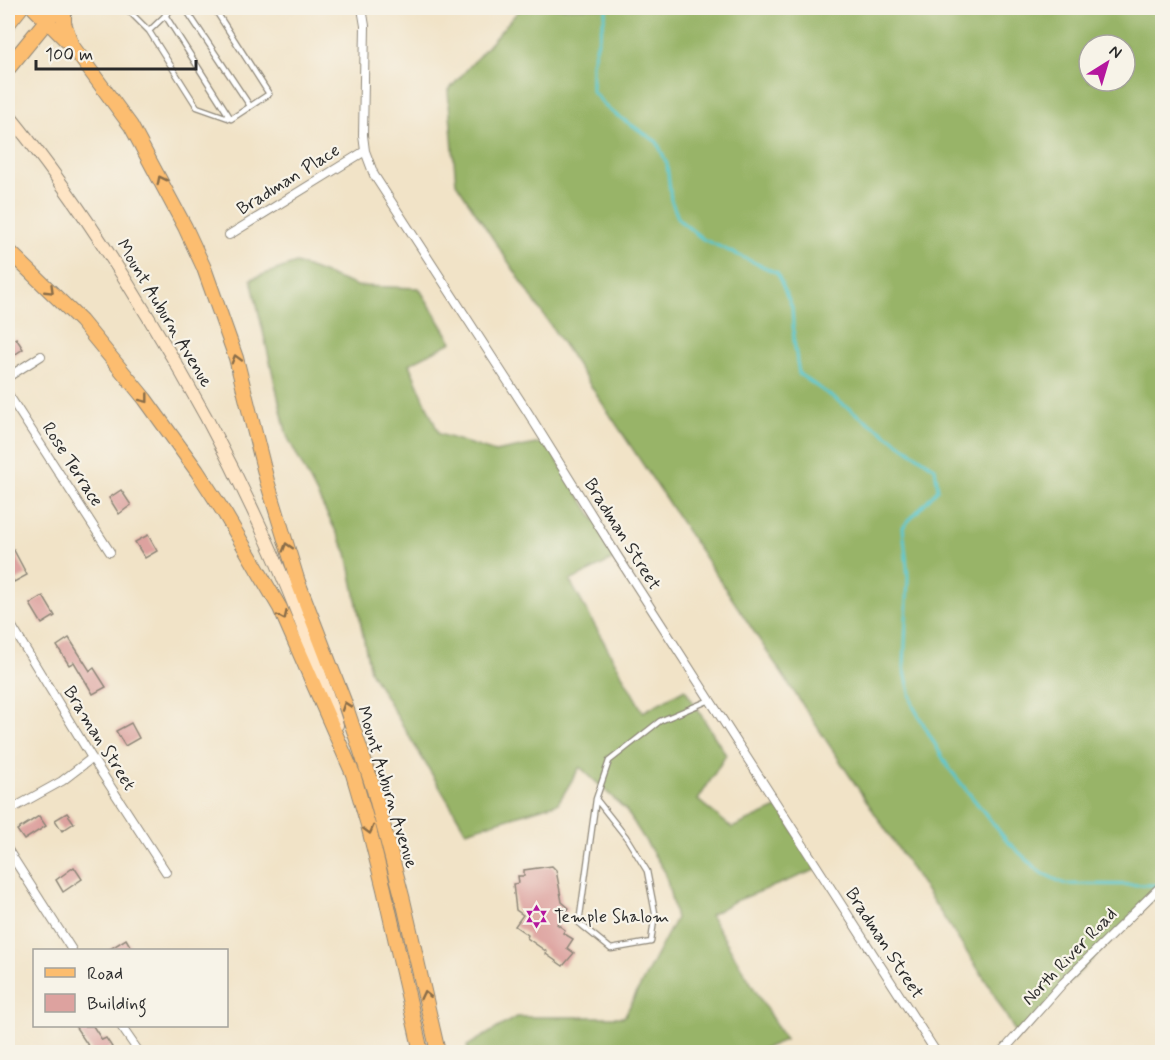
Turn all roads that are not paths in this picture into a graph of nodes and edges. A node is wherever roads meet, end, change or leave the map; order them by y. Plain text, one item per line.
1 (20, 8) edge
2 (34, 8) edge
3 (57, 8) edge
4 (64, 8) edge
5 (126, 8) edge
6 (173, 8) edge
7 (185, 8) edge
8 (214, 8) edge
9 (362, 8) edge
10 (165, 15) junction
11 (47, 21) junction
12 (8, 23) edge
13 (149, 31) junction
14 (73, 47) junction
15 (8, 68) edge
16 (250, 106) junction
17 (11, 118) edge
18 (231, 119) junction
19 (365, 151) junction
20 (229, 235) dead end
21 (8, 250) edge
22 (40, 356) dead end
23 (8, 377) edge
24 (8, 394) edge
25 (269, 544) junction
26 (110, 552) dead end
27 (8, 620) edge
28 (313, 622) junction
29 (710, 700) junction
30 (92, 758) junction
31 (353, 774) junction
32 (596, 799) junction
33 (8, 811) edge
34 (8, 850) edge
35 (166, 872) dead end
36 (1162, 885) edge
37 (71, 949) edge
38 (122, 1027) edge
39 (139, 1053) edge
40 (421, 1053) edge
41 (438, 1053) edge
42 (936, 1053) edge
43 (1002, 1053) edge

1 - 12 highway
2 - 11 main road
3 - 11 highway
4 - 14 main road
5 - 13 lane
6 - 10 lane
7 - 16 lane
8 - 16 lane
9 - 19 street, Bradman Street
10 - 13 lane
10 - 18 lane
11 - 14 main road
11 - 15 highway
13 - 18 lane
28 -> 14 main road
16 - 18 lane
17 - 25 main road, Mount Auburn Avenue
19 - 20 street, Bradman Place
19 - 29 street, Bradman Street
21 -> 31 main road
22 - 23 street
24 - 26 street, Rose Terrace
25 - 28 main road, Mount Auburn Avenue
25 - 31 main road, Mount Auburn Avenue
27 - 30 street, Braman Street
41 -> 28 main road, Mount Auburn Avenue
29 - 32 lane
29 - 42 street, Bradman Street
30 - 33 street
30 - 35 street, Braman Street
31 -> 40 main road, Mount Auburn Avenue
32 - 32 lane
34 - 37 street
36 - 43 street, North River Road
38 - 39 street

